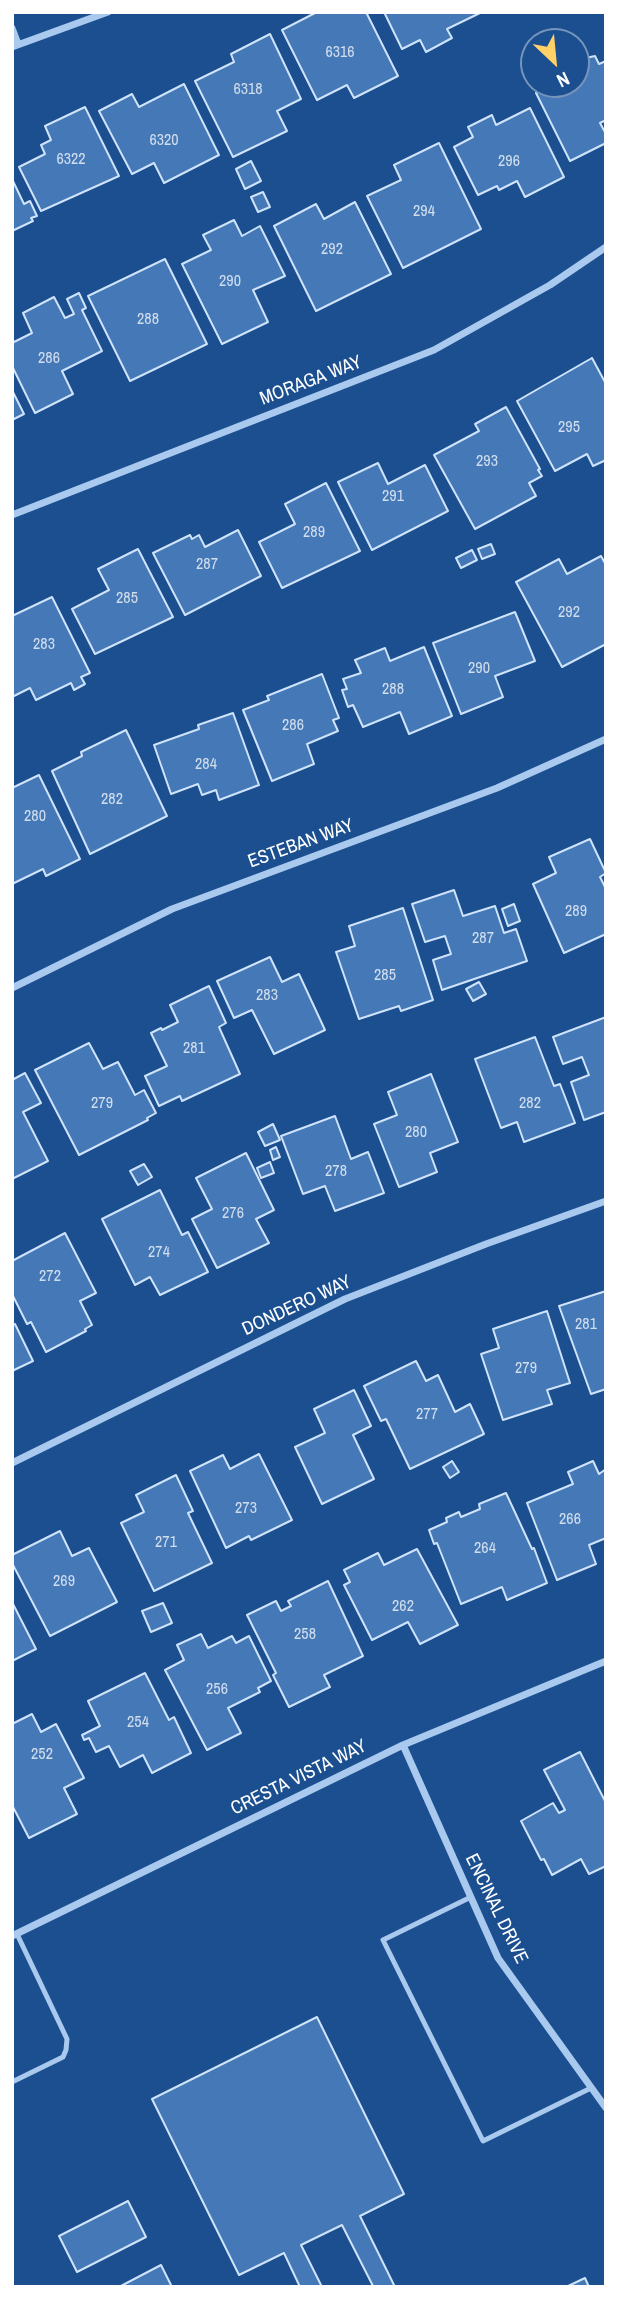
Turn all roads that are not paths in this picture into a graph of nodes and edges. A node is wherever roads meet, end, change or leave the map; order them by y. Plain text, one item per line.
1 (108, 12) edge
2 (12, 28) edge
3 (15, 46) edge
4 (606, 247) edge
5 (12, 515) edge
6 (606, 739) edge
7 (12, 988) edge
8 (606, 1201) edge
9 (12, 1463) edge
10 (606, 1661) edge
11 (403, 1745) junction
12 (471, 1897) junction
13 (15, 1935) edge
14 (12, 2082) edge
15 (591, 2088) junction
16 (606, 2108) edge

1 - 3 street
2 - 3 street
4 - 5 street, MORAGA WAY
6 - 7 street, ESTEBAN WAY
8 - 9 street, DONDERO WAY
10 - 11 street, CRESTA VISTA WAY
11 - 12 street, ENCINAL DRIVE
11 - 13 street, CRESTA VISTA WAY
12 - 15 street, ENCINAL DRIVE
12 - 15 lane
13 - 14 lane
15 - 16 street, ENCINAL DRIVE

